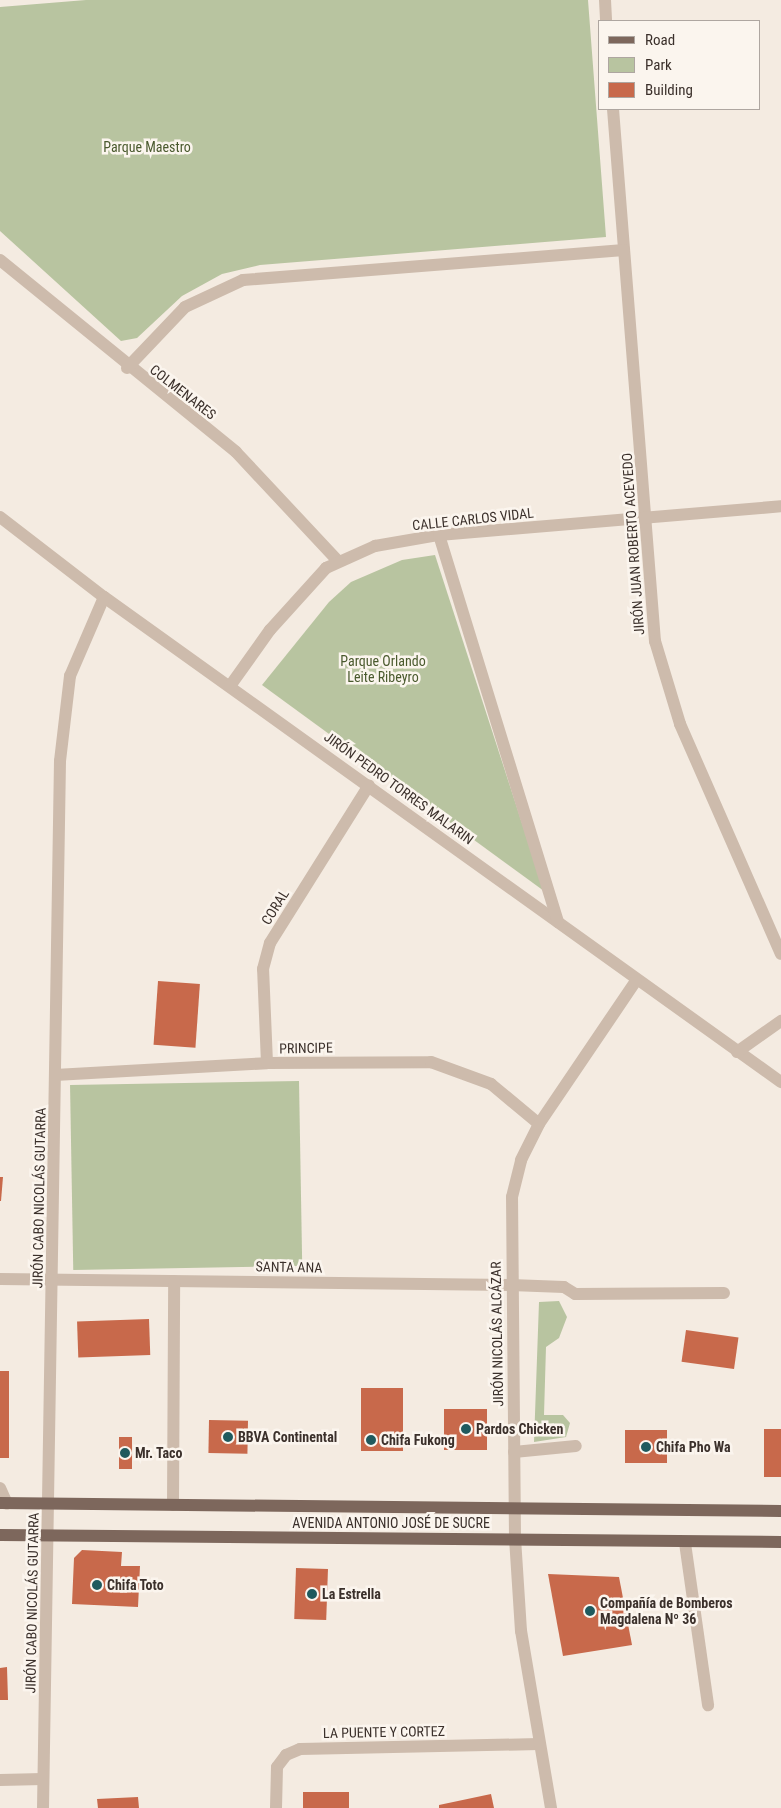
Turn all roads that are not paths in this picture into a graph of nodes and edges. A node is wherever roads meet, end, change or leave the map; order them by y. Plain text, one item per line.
1 (605, 0) edge
2 (606, 20) edge
3 (613, 110) edge
4 (624, 250) junction
5 (0, 260) edge
6 (127, 368) junction
7 (781, 506) edge
8 (0, 517) edge
9 (647, 518) junction
10 (439, 535) junction
11 (337, 560) junction
12 (104, 597) junction
13 (230, 686) junction
14 (369, 785) junction
15 (558, 922) junction
16 (781, 954) edge
17 (636, 981) junction
18 (781, 1021) edge
19 (737, 1052) junction
20 (266, 1064) junction
21 (55, 1075) junction
22 (781, 1082) edge
23 (539, 1124) junction
24 (0, 1279) edge
25 (53, 1279) junction
26 (174, 1281) junction
27 (511, 1285) junction
28 (724, 1293) dead end
29 (576, 1446) dead end
30 (514, 1452) junction
31 (0, 1488) edge
32 (4, 1503) edge
33 (50, 1504) junction
34 (173, 1505) junction
35 (515, 1508) junction
36 (781, 1512) edge
37 (0, 1534) edge
38 (50, 1535) junction
39 (515, 1539) junction
40 (781, 1542) edge
41 (686, 1543) junction
42 (708, 1704) dead end
43 (539, 1744) junction
44 (43, 1779) junction
45 (0, 1780) edge
46 (42, 1808) edge
47 (276, 1808) edge
48 (551, 1808) edge

1 - 2 street
3 - 4 street, JIRÓN JUAN ROBERTO ACEVEDO
4 - 6 street
4 - 9 street, JIRÓN JUAN ROBERTO ACEVEDO
5 - 6 street, COLMENARES
6 - 11 street, COLMENARES
7 - 9 street, CALLE CARLOS VIDAL
8 - 12 street, JIRÓN PEDRO TORRES MALARIN
9 - 10 street, CALLE CARLOS VIDAL
9 - 16 street, JIRÓN JUAN ROBERTO ACEVEDO
10 - 11 street, CALLE CARLOS VIDAL
10 - 15 street
11 - 13 street, CALLE CARLOS VIDAL
12 - 13 street, JIRÓN PEDRO TORRES MALARIN
12 - 21 street, JIRÓN CABO NICOLÁS GUTARRA
13 - 14 street, JIRÓN PEDRO TORRES MALARIN
14 - 15 street, JIRÓN PEDRO TORRES MALARIN
14 - 20 street, CORAL
15 - 17 street, JIRÓN PEDRO TORRES MALARIN
17 - 19 street, JIRÓN PEDRO TORRES MALARIN
17 - 23 street, JIRÓN NICOLÁS ALCÁZAR
18 - 19 street
19 - 22 street, JIRÓN PEDRO TORRES MALARIN
20 - 21 street, PRINCIPE
20 - 23 street, PRINCIPE
21 - 25 street, JIRÓN CABO NICOLÁS GUTARRA
23 - 27 street, JIRÓN NICOLÁS ALCÁZAR
24 - 25 street, SANTA ANA
25 - 26 street, SANTA ANA
25 - 33 street, JIRÓN CABO NICOLÁS GUTARRA
26 - 27 street, SANTA ANA
26 - 34 street
27 - 28 street, SANTA ANA
27 - 30 street, JIRÓN NICOLÁS ALCÁZAR
29 - 30 street
30 - 35 street, JIRÓN NICOLÁS ALCÁZAR
31 - 32 street
32 - 33 main road, AVENIDA ANTONIO JOSÉ DE SUCRE
33 - 34 main road, AVENIDA ANTONIO JOSÉ DE SUCRE
33 - 38 street, JIRÓN CABO NICOLÁS GUTARRA
34 - 35 main road, AVENIDA ANTONIO JOSÉ DE SUCRE
35 - 36 main road, AVENIDA ANTONIO JOSÉ DE SUCRE
35 - 39 street, JIRÓN NICOLÁS ALCÁZAR
37 - 38 main road, AVENIDA ANTONIO JOSÉ DE SUCRE
38 - 39 main road, AVENIDA ANTONIO JOSÉ DE SUCRE
38 - 44 street, JIRÓN CABO NICOLÁS GUTARRA
39 - 41 main road, AVENIDA ANTONIO JOSÉ DE SUCRE
39 - 43 street, JIRÓN NICOLÁS ALCÁZAR
40 - 41 main road, AVENIDA ANTONIO JOSÉ DE SUCRE
41 - 42 street
43 - 47 street, LA PUENTE Y CORTEZ
43 - 48 street, JIRÓN NICOLÁS ALCÁZAR
44 - 45 street
44 - 46 street, JIRÓN CABO NICOLÁS GUTARRA

